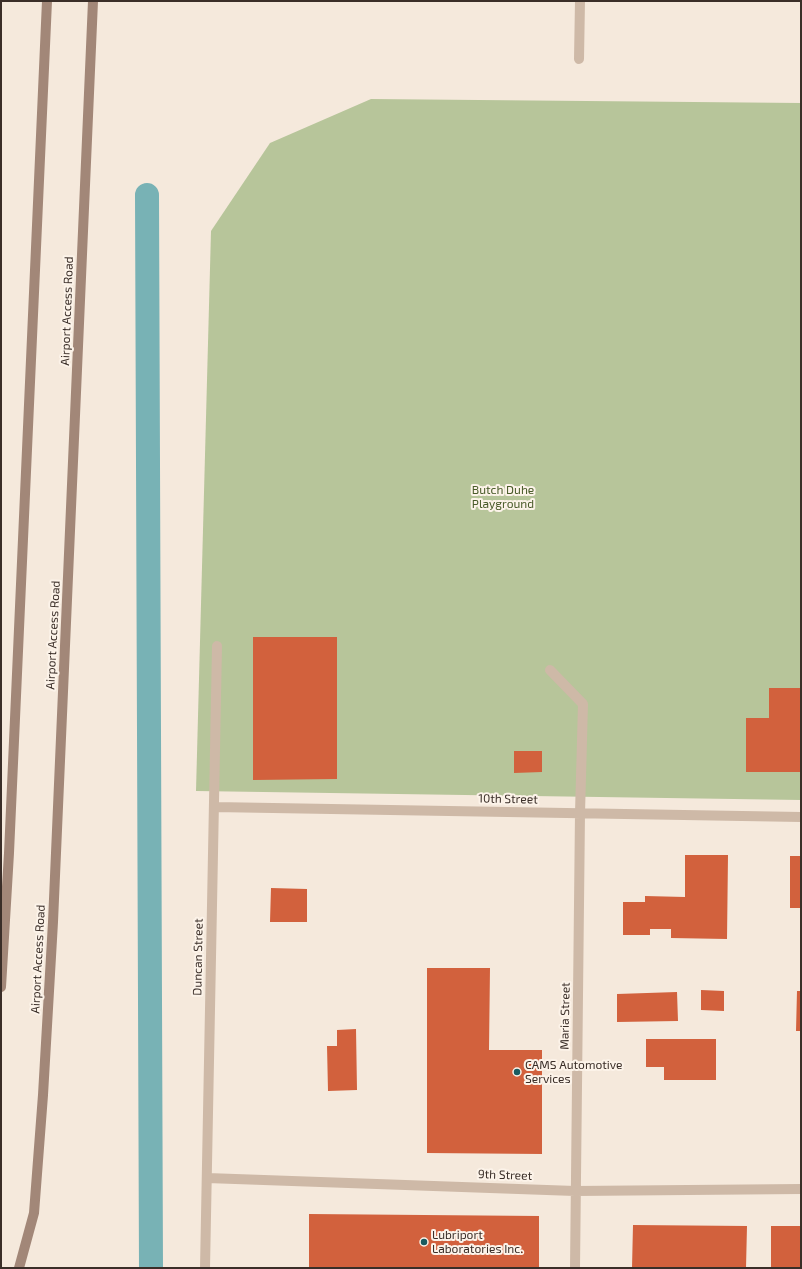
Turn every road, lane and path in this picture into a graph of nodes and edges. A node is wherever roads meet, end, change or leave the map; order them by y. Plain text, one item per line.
1 (47, 1) edge
2 (93, 1) edge
3 (580, 1) edge
4 (579, 59) dead end
5 (217, 646) dead end
6 (550, 670) dead end
7 (214, 807) junction
8 (580, 813) junction
9 (801, 817) edge
10 (1, 987) edge
11 (207, 1178) junction
12 (801, 1189) edge
13 (576, 1191) junction
14 (19, 1268) edge
15 (205, 1268) edge
16 (575, 1268) edge

1 - 10 main road
2 - 14 main road, Airport Access Road
3 - 4 street
5 - 7 street, Duncan Street
6 - 8 street, Maria Street
7 - 8 street, 10th Street
7 - 11 street, Duncan Street
8 - 9 street, 10th Street
8 - 13 street, Maria Street
11 - 13 street, 9th Street
11 - 15 street, Duncan Street
12 - 13 street, 9th Street
13 - 16 street, Maria Street

